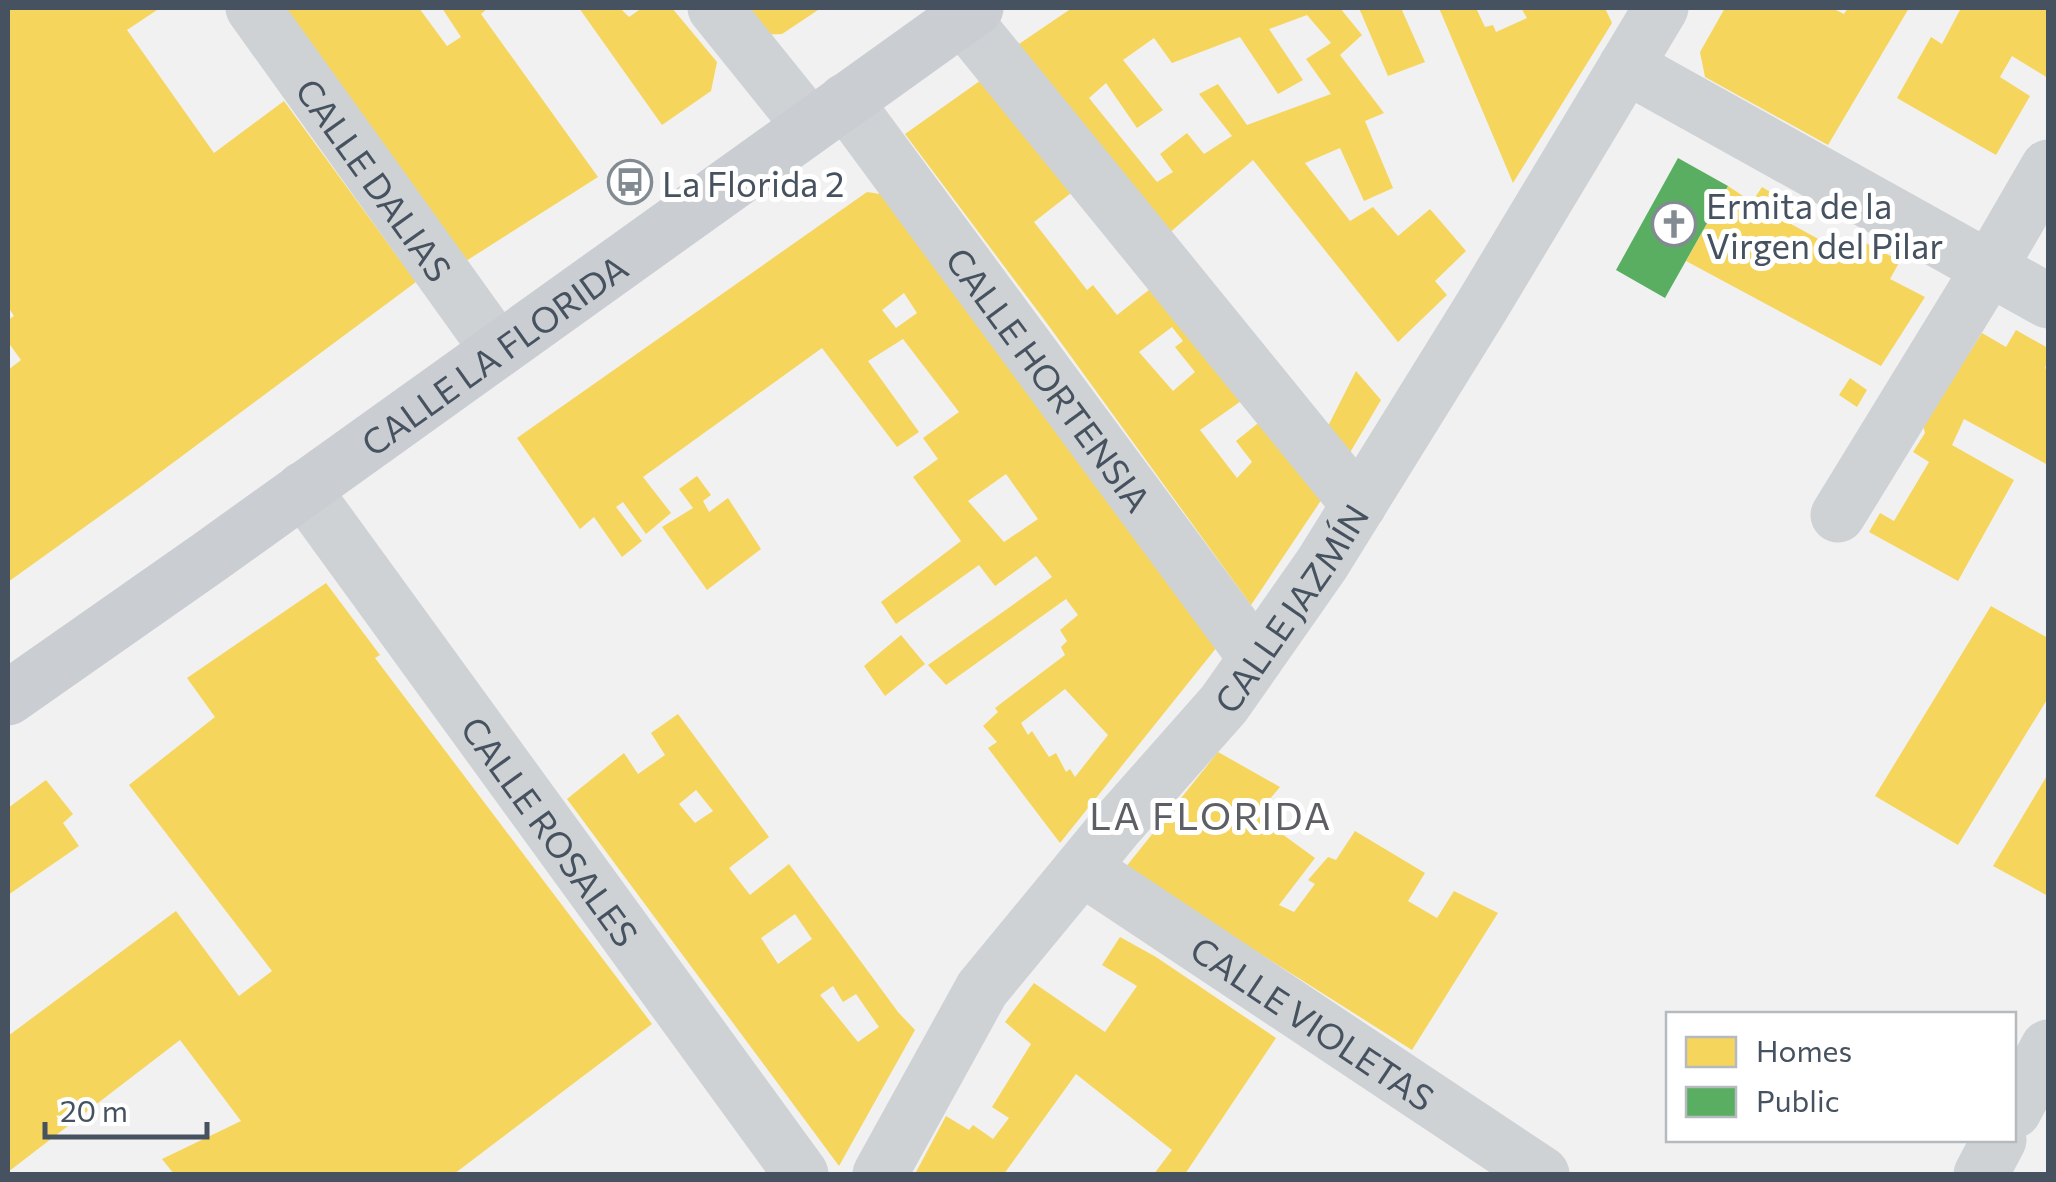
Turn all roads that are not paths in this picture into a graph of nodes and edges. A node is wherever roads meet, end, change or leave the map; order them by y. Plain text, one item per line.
1 (253, 8) edge
2 (715, 8) edge
3 (1661, 8) edge
4 (969, 12) edge
5 (1626, 66) junction
6 (828, 114) junction
7 (2048, 167) edge
8 (1990, 267) junction
9 (2048, 300) edge
10 (498, 350) junction
11 (303, 489) junction
12 (1359, 505) junction
13 (1838, 515) dead end
14 (1256, 658) junction
15 (8, 698) edge
16 (1082, 868) junction
17 (2048, 1047) edge
18 (2016, 1106) edge
19 (1998, 1142) edge
20 (801, 1174) edge
21 (880, 1174) edge
22 (1542, 1174) edge
23 (1981, 1174) edge

1 - 10 street, CALLE DALIAS
2 - 6 street, CALLE HORTENSIA
3 - 5 street, CALLE JAZMÍN
4 - 6 main road, CALLE LA FLORIDA
4 - 12 street
5 - 8 street
5 - 12 street, CALLE JAZMÍN
6 - 10 main road, CALLE LA FLORIDA
6 - 14 street, CALLE HORTENSIA
7 - 8 street
8 - 9 street
8 - 13 street
10 - 11 main road, CALLE LA FLORIDA
11 - 15 main road, CALLE LA FLORIDA
11 - 20 street, CALLE ROSALES
12 - 14 street, CALLE JAZMÍN
14 - 16 street, CALLE JAZMÍN
16 - 21 street, CALLE JAZMÍN
16 - 22 street, CALLE VIOLETAS
17 - 18 street
19 - 23 street

